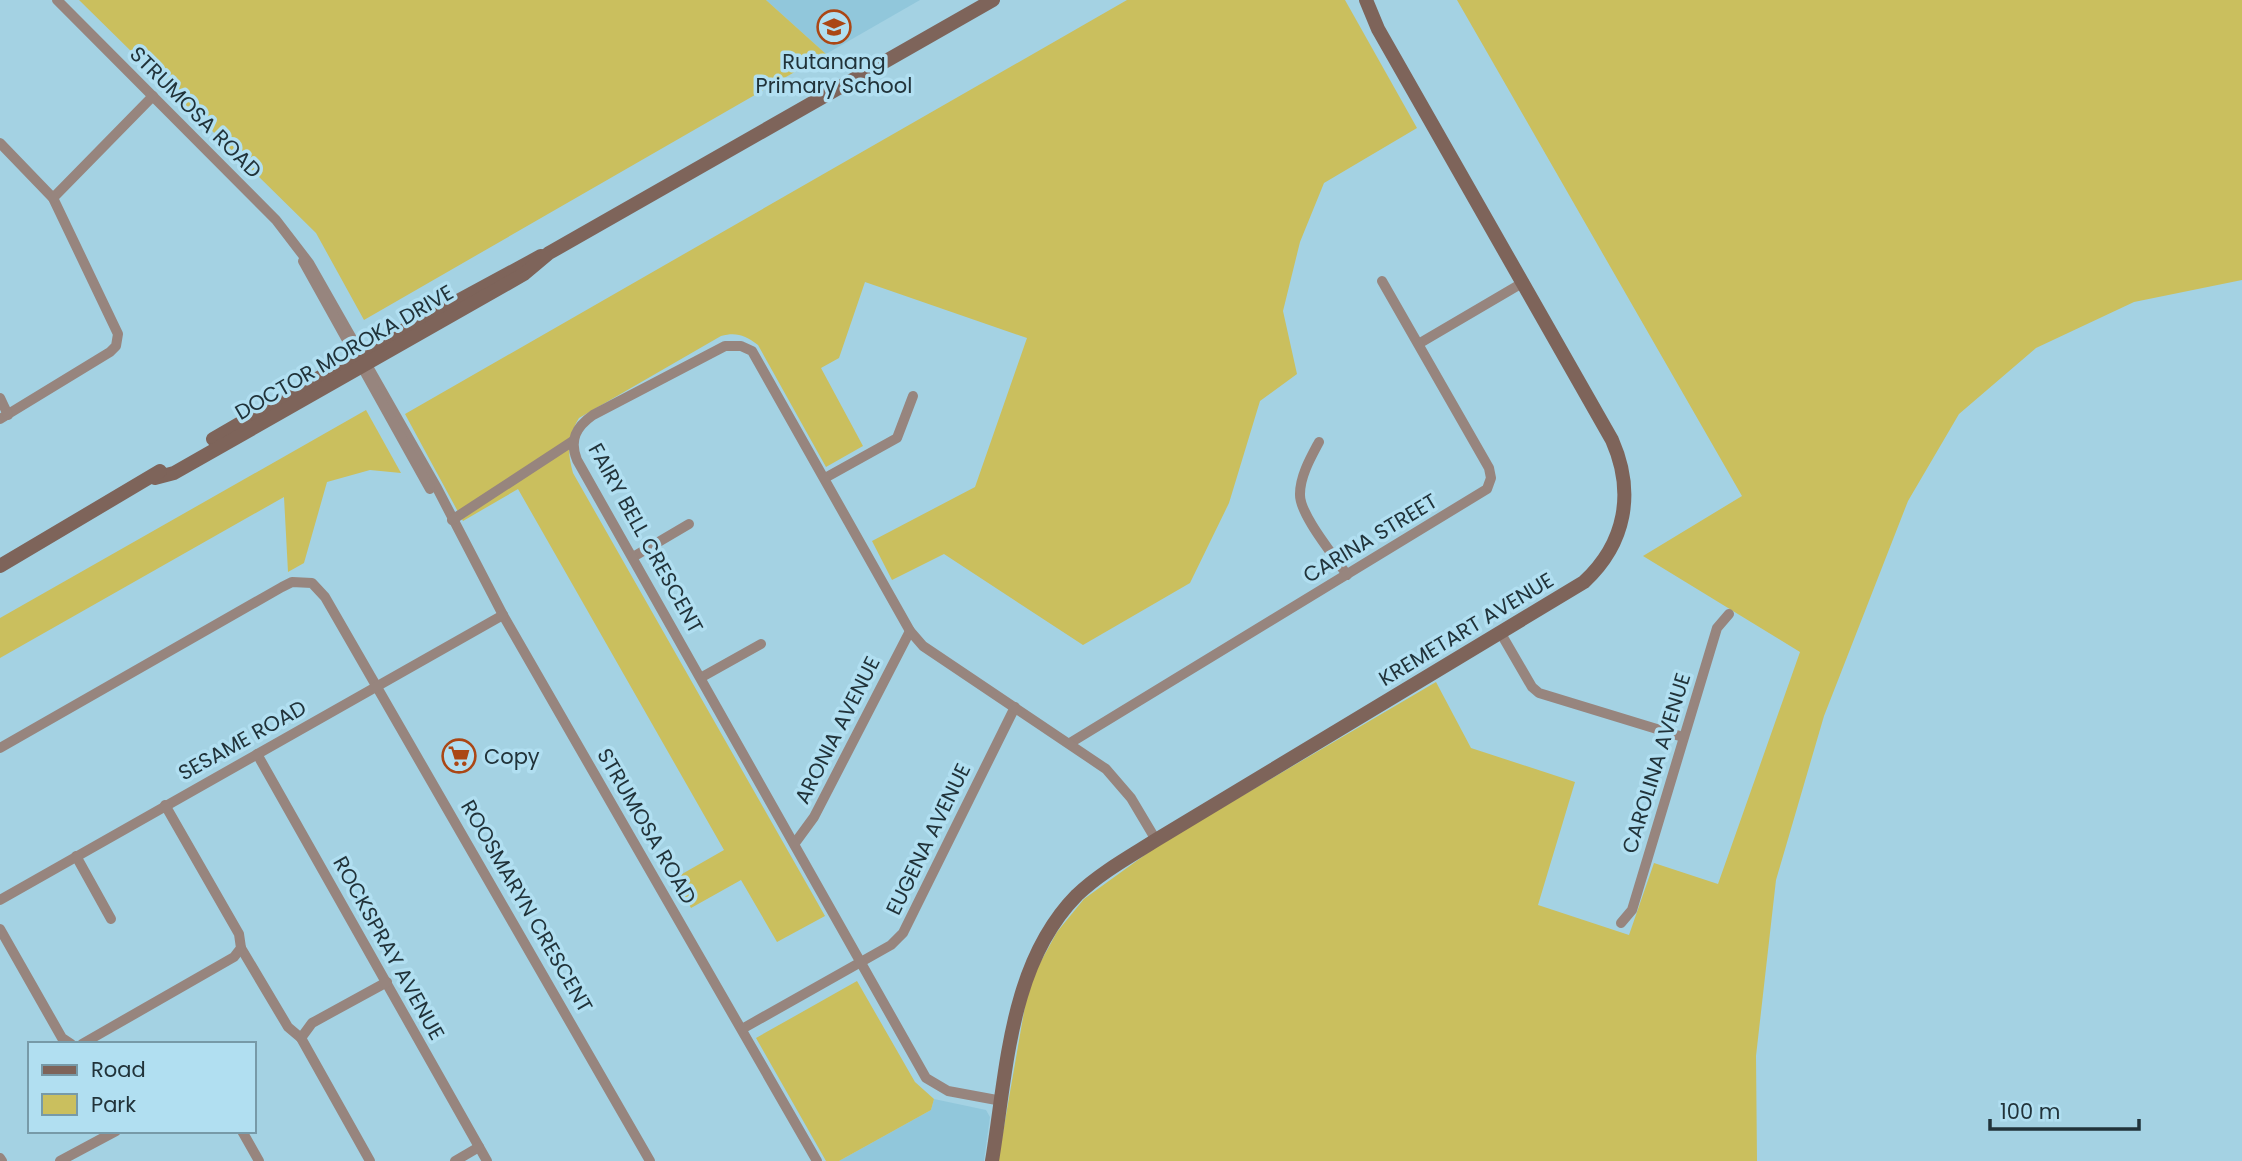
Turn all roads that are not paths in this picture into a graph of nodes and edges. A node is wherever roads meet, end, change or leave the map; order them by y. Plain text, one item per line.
1 (57, 0) edge
2 (993, 0) edge
3 (1357, 0) edge
4 (1366, 0) edge
5 (1378, 29) junction
6 (153, 96) junction
7 (0, 144) edge
8 (53, 198) junction
9 (1382, 281) dead end
10 (1524, 282) junction
11 (1420, 343) junction
12 (361, 359) junction
13 (913, 396) dead end
14 (0, 398) edge
15 (4, 417) edge
16 (573, 441) junction
17 (1319, 442) dead end
18 (825, 478) junction
19 (453, 520) junction
20 (689, 524) dead end
21 (633, 557) junction
22 (0, 566) edge
23 (1347, 575) junction
24 (1729, 614) dead end
25 (503, 615) junction
26 (910, 631) junction
27 (1500, 632) junction
28 (761, 644) dead end
29 (702, 677) junction
30 (376, 686) junction
31 (1015, 707) junction
32 (1683, 737) junction
33 (1070, 743) junction
34 (0, 748) edge
35 (257, 754) junction
36 (165, 805) junction
37 (1156, 840) junction
38 (796, 843) junction
39 (76, 856) junction
40 (0, 900) edge
41 (111, 919) dead end
42 (1621, 923) dead end
43 (0, 929) edge
44 (241, 948) junction
45 (863, 961) junction
46 (387, 982) junction
47 (742, 1029) junction
48 (302, 1038) junction
49 (68, 1042) edge
50 (85, 1042) edge
51 (1002, 1101) junction
52 (112, 1133) edge
53 (243, 1133) edge
54 (479, 1147) junction
55 (60, 1161) edge
56 (259, 1161) edge
57 (370, 1161) edge
58 (455, 1161) edge
59 (487, 1161) edge
60 (650, 1161) edge
61 (817, 1161) edge
62 (992, 1161) edge

1 - 6 street, STRUMOSA ROAD
2 - 12 street, DOCTOR MOROKA DRIVE
3 - 5 street, KREMETART AVENUE
4 - 5 street, KREMETART AVENUE
5 - 10 street, KREMETART AVENUE
6 - 8 street
6 - 12 street, STRUMOSA ROAD
7 - 8 street
8 - 15 street
9 - 11 street, CARINA STREET
10 - 11 street
10 - 27 street, KREMETART AVENUE
11 - 23 street, CARINA STREET
12 - 19 street, STRUMOSA ROAD
12 - 22 street, DOCTOR MOROKA DRIVE
13 - 18 street
14 - 15 street
16 - 18 street, FAIRY BELL CRESCENT
16 - 19 street
16 - 21 street, FAIRY BELL CRESCENT
17 - 23 street
18 - 26 street, FAIRY BELL CRESCENT
19 - 25 street, STRUMOSA ROAD
20 - 21 street
21 - 29 street, FAIRY BELL CRESCENT
23 - 33 street, CARINA STREET
24 - 32 street, CAROLINA AVENUE
25 - 30 street, SESAME ROAD
25 - 47 street, STRUMOSA ROAD
26 - 31 street, FAIRY BELL CRESCENT
26 - 38 street, ARONIA AVENUE
27 - 32 street
27 - 37 street, KREMETART AVENUE
28 - 29 street
29 - 38 street, FAIRY BELL CRESCENT
30 - 34 street, ROOSMARYN CRESCENT
30 - 35 street, SESAME ROAD
30 - 60 street, ROOSMARYN CRESCENT
31 - 33 street, FAIRY BELL CRESCENT
31 - 45 street, EUGENA AVENUE
32 - 42 street, CAROLINA AVENUE
33 - 37 street, FAIRY BELL CRESCENT
35 - 36 street, SESAME ROAD
35 - 46 street, ROCKSPRAY AVENUE
36 - 39 street, SESAME ROAD
36 - 44 street
37 - 51 street, KREMETART AVENUE
38 - 45 street, FAIRY BELL CRESCENT
39 - 40 street, SESAME ROAD
39 - 41 street
43 - 49 street
44 - 48 street
44 - 50 street
45 - 47 street, EUGENA AVENUE
45 - 51 street, FAIRY BELL CRESCENT
46 - 48 street
46 - 54 street, ROCKSPRAY AVENUE
47 - 61 street, STRUMOSA ROAD
48 - 57 street
51 - 62 street, KREMETART AVENUE
52 - 55 street
53 - 56 street
54 - 58 street
54 - 59 street, ROCKSPRAY AVENUE

